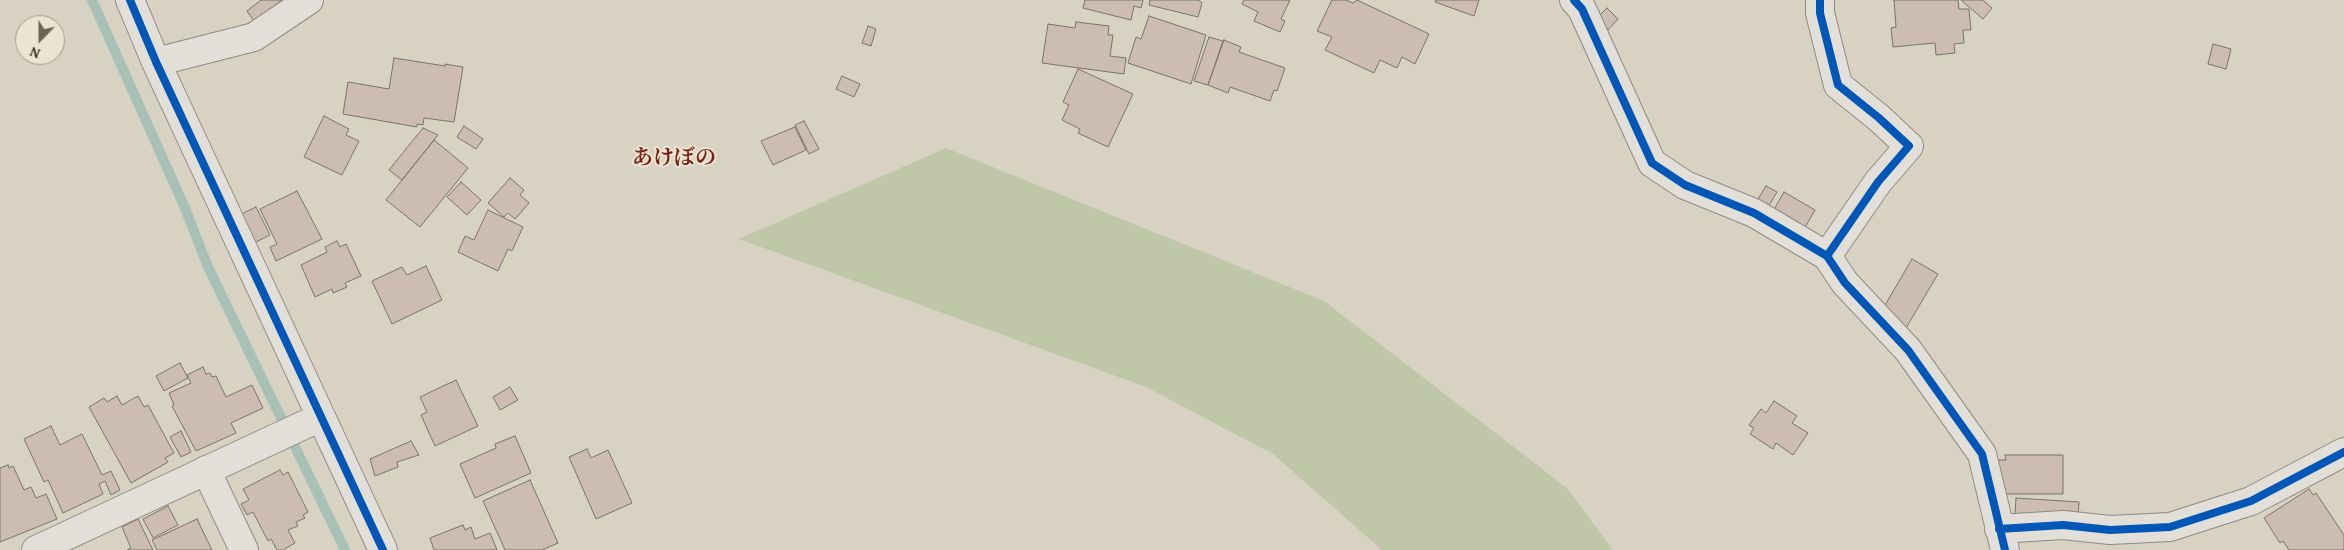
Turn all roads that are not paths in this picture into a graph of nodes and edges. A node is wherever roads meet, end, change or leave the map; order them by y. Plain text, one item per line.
1 (130, 0) edge
2 (309, 0) edge
3 (1574, 0) edge
4 (1820, 0) edge
5 (156, 62) junction
6 (1827, 256) junction
7 (314, 420) junction
8 (2344, 452) edge
9 (206, 470) junction
10 (2002, 539) edge
11 (52, 547) edge
12 (244, 550) edge
13 (383, 550) edge

1 - 5 street
2 - 5 street
3 - 6 street
4 - 6 street
5 - 7 street
6 - 10 street
7 - 9 street
7 - 13 street
8 - 10 street
9 - 11 street
9 - 12 street

